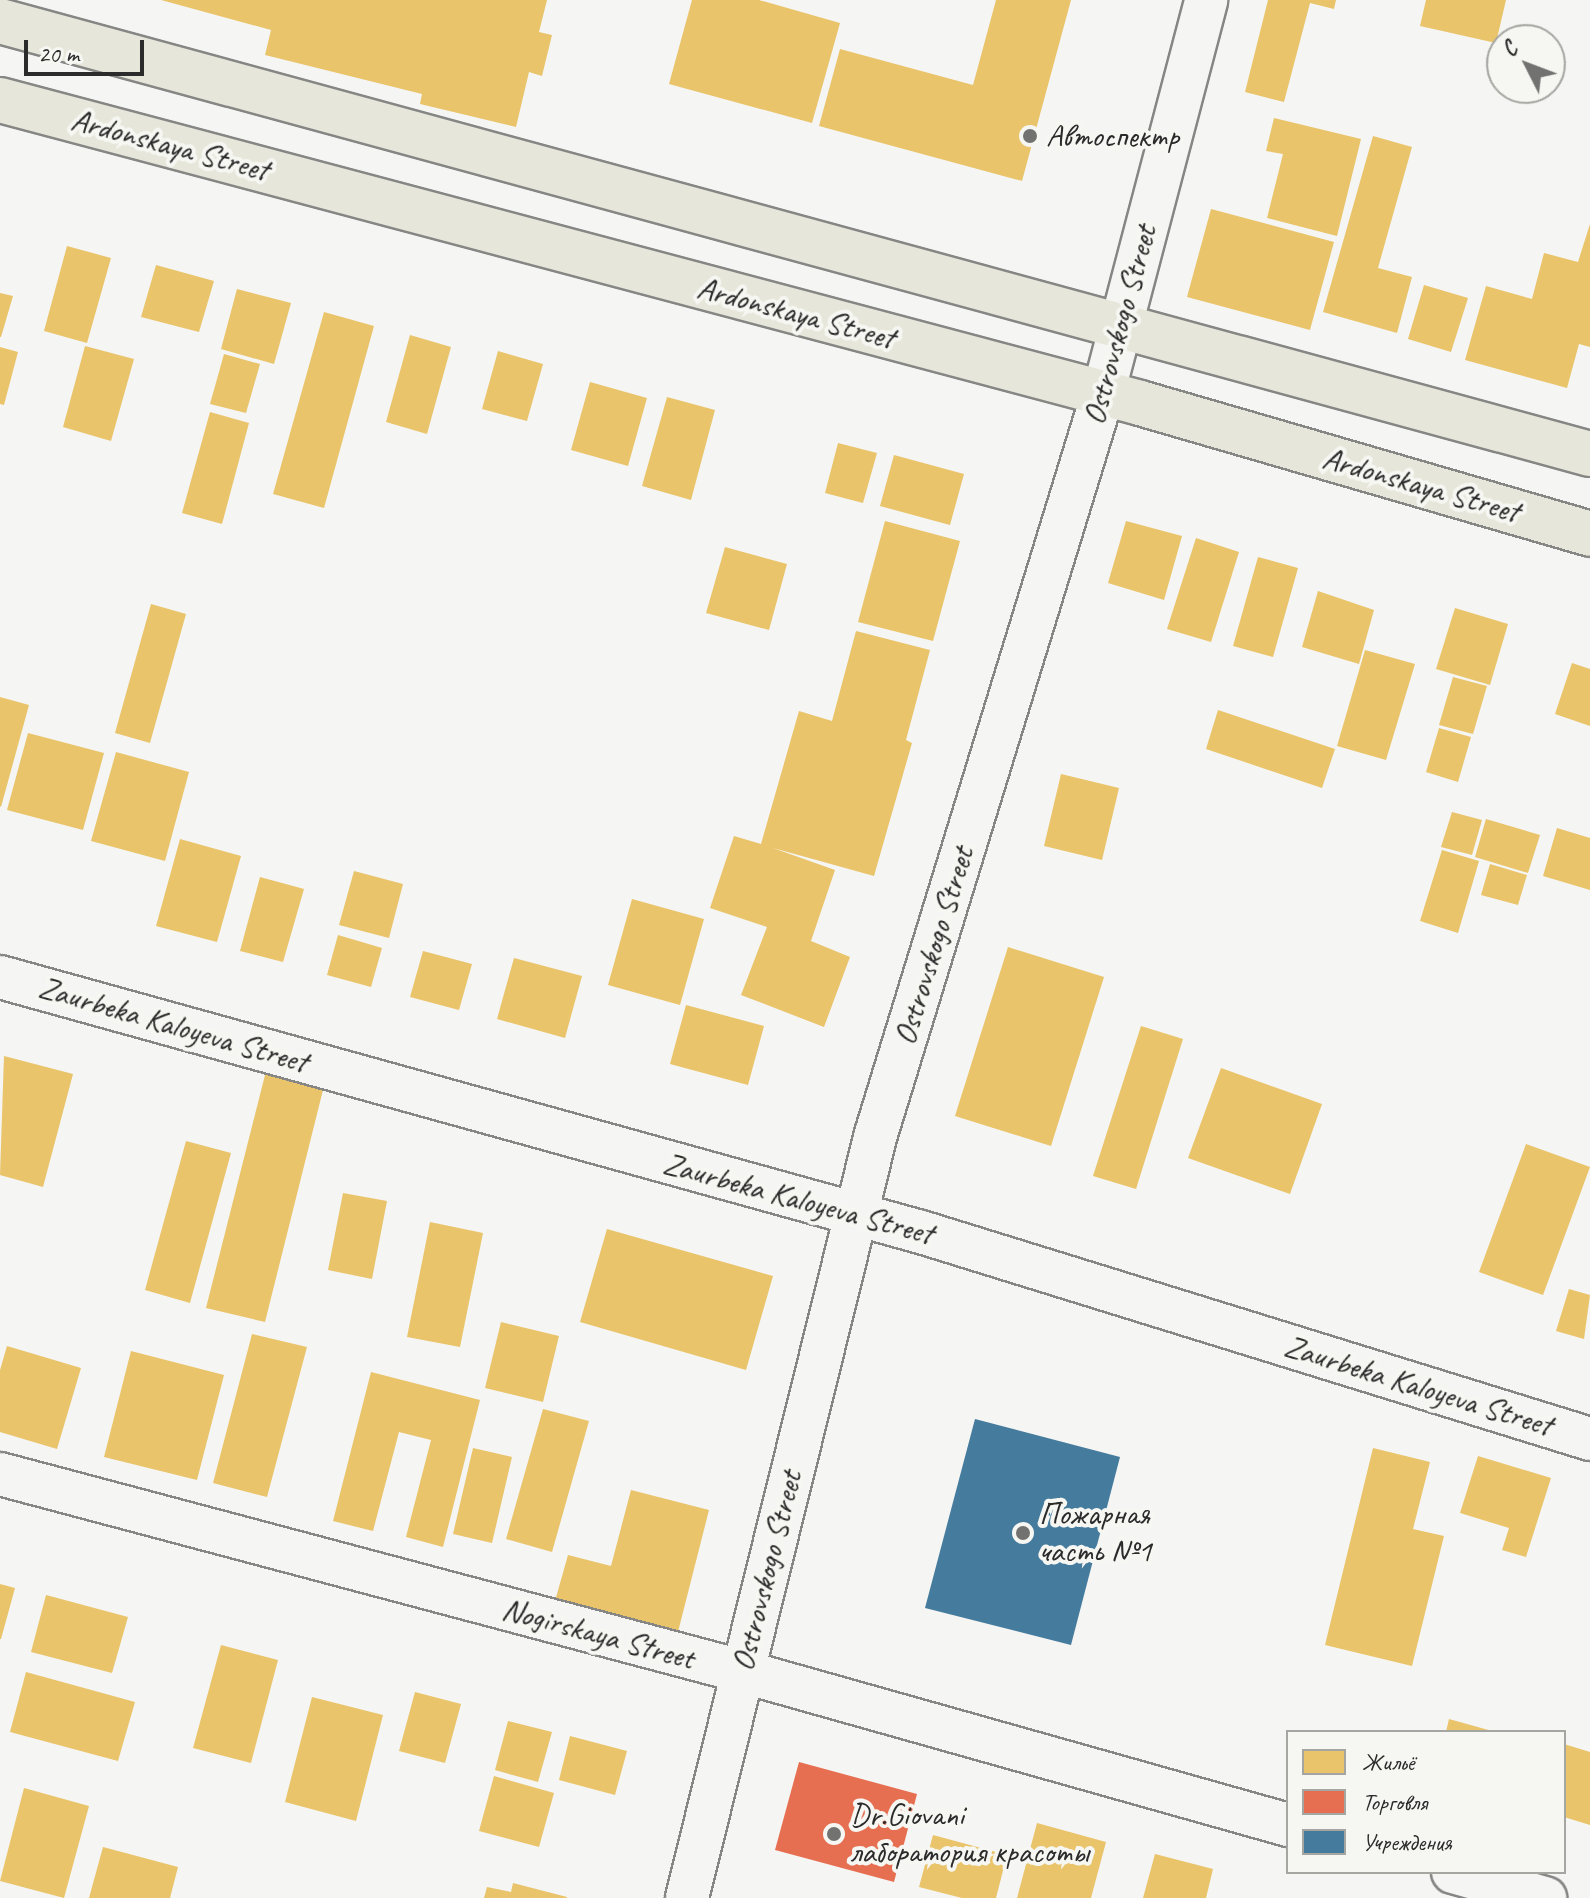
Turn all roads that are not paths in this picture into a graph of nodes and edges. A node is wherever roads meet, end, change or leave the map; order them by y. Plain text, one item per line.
1 (1206, 0) edge
2 (0, 21) edge
3 (0, 100) edge
4 (1122, 327) junction
5 (1103, 394) junction
6 (1590, 454) edge
7 (1590, 534) edge
8 (0, 977) edge
9 (855, 1214) junction
10 (1590, 1439) edge
11 (0, 1474) edge
12 (741, 1671) junction
13 (1286, 1824) edge
14 (1460, 1874) edge
15 (687, 1898) edge
16 (1545, 1898) edge

1 - 4 street, Ostrovskogo Street
2 - 4 main road
3 - 5 main road, Ardonskaya Street
4 - 5 street, Ostrovskogo Street
4 - 6 main road
5 - 7 main road, Ardonskaya Street
5 - 9 street, Ostrovskogo Street
8 - 9 street, Zaurbeka Kaloyeva Street
9 - 10 street, Zaurbeka Kaloyeva Street
9 - 12 street, Ostrovskogo Street
11 - 12 street, Nogirskaya Street
12 - 13 street, Nogirskaya Street
12 - 15 street, Ostrovskogo Street
14 - 16 street

